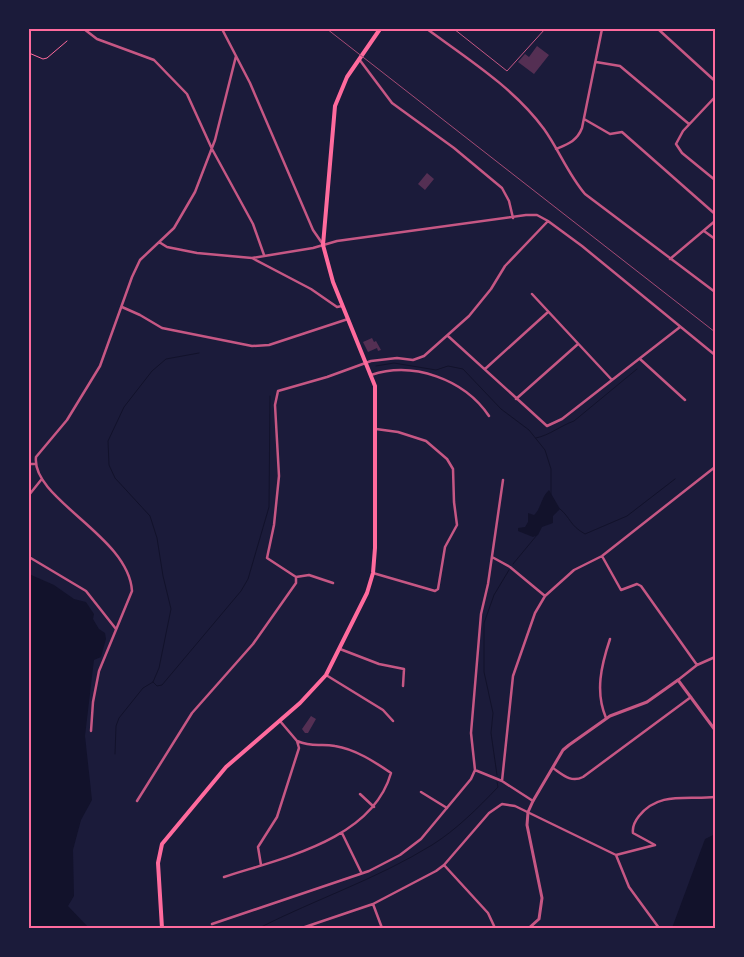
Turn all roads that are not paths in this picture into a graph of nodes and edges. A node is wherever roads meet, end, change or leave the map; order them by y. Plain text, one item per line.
1 (84, 29) edge
2 (222, 29) edge
3 (380, 29) edge
4 (427, 29) edge
5 (454, 29) edge
6 (546, 29) edge
7 (602, 29) edge
8 (658, 29) edge
9 (236, 56) junction
10 (359, 58) junction
11 (596, 62) junction
12 (715, 81) edge
13 (715, 97) edge
14 (584, 119) junction
15 (689, 124) junction
16 (212, 149) junction
17 (556, 149) junction
18 (715, 180) edge
19 (715, 214) edge
20 (513, 218) junction
21 (548, 221) junction
22 (715, 221) edge
23 (704, 230) junction
24 (715, 239) edge
25 (159, 242) junction
26 (323, 245) junction
27 (264, 255) junction
28 (252, 258) junction
29 (670, 259) junction
30 (715, 292) edge
31 (532, 294) dead end
32 (342, 306) junction
33 (122, 307) junction
34 (548, 312) junction
35 (348, 319) junction
36 (680, 327) junction
37 (448, 336) junction
38 (578, 344) junction
39 (715, 355) edge
40 (639, 358) junction
41 (366, 362) junction
42 (485, 369) junction
43 (371, 375) junction
44 (612, 380) junction
45 (516, 399) junction
46 (685, 400) dead end
47 (489, 416) dead end
48 (376, 430) junction
49 (29, 464) edge
50 (35, 464) junction
51 (715, 467) edge
52 (41, 480) junction
53 (503, 480) dead end
54 (29, 495) edge
55 (602, 556) junction
56 (29, 557) edge
57 (492, 557) junction
58 (373, 573) junction
59 (296, 577) junction
60 (333, 583) dead end
61 (545, 596) junction
62 (116, 629) junction
63 (610, 640) dead end
64 (340, 648) junction
65 (715, 657) edge
66 (698, 665) junction
67 (326, 675) junction
68 (678, 680) junction
69 (403, 686) dead end
70 (691, 698) junction
71 (606, 718) junction
72 (280, 720) junction
73 (393, 721) dead end
74 (715, 730) edge
75 (92, 731) dead end
76 (297, 741) junction
77 (553, 768) junction
78 (475, 770) junction
79 (502, 781) junction
80 (421, 792) dead end
81 (360, 794) dead end
82 (715, 797) edge
83 (137, 801) dead end
84 (533, 801) junction
85 (374, 807) junction
86 (447, 808) junction
87 (528, 812) junction
88 (342, 834) junction
89 (616, 855) junction
90 (444, 864) junction
91 (261, 865) junction
92 (361, 872) junction
93 (224, 877) dead end
94 (373, 904) junction
95 (212, 924) dead end
96 (162, 928) edge
97 (302, 928) edge
98 (382, 928) edge
99 (494, 928) edge
100 (529, 928) edge
101 (659, 928) edge

1 - 16 street
2 - 9 street
3 - 10 main road
4 - 17 street
5 - 6 lane
7 - 11 street
8 - 12 street
9 - 16 street
9 - 26 street
10 - 20 street
10 - 26 main road
11 - 14 street
11 - 15 street
13 - 15 street
14 - 17 street
14 - 19 street
15 - 18 street
16 - 25 street
16 - 27 street
17 - 29 street
20 - 21 street
20 - 26 street
21 - 36 street
21 - 37 street
22 - 23 street
23 - 24 street
23 - 29 street
25 - 28 street
25 - 33 street
26 - 27 street
26 - 32 main road
27 - 28 street
28 - 32 street
29 - 30 street
31 - 34 street
32 - 35 main road
33 - 35 street
33 - 50 street
34 - 38 street
34 - 42 street
35 - 41 main road
36 - 39 street
36 - 40 street
37 - 41 street
37 - 42 street
38 - 44 street
38 - 45 street
40 - 44 street
40 - 46 street
41 - 43 main road
41 - 59 street
42 - 45 street
43 - 47 street
43 - 48 main road
44 - 45 street
48 - 58 main road
48 - 58 street
49 - 50 street
50 - 52 street
51 - 55 street
52 - 54 street
52 - 62 street
53 - 57 street
55 - 61 street
55 - 66 street
56 - 62 street
57 - 61 street
57 - 78 street
58 - 64 main road
59 - 60 street
59 - 83 street
61 - 79 street
62 - 75 street
63 - 71 street
64 - 67 main road
64 - 69 street
65 - 66 street
66 - 68 street
67 - 72 main road
67 - 73 street
68 - 70 street
68 - 71 street
70 - 74 street
70 - 77 street
71 - 77 street
72 - 76 street
72 - 96 main road
76 - 85 street
76 - 91 street
77 - 84 street
78 - 79 street
78 - 86 street
79 - 84 street
80 - 86 street
81 - 85 street
82 - 89 street
84 - 87 street
85 - 88 street
86 - 92 street
87 - 89 street
87 - 90 street
87 - 100 street
88 - 91 street
88 - 92 street
89 - 101 street
90 - 94 street
90 - 99 street
91 - 93 street
92 - 95 street
94 - 97 street
94 - 98 street

